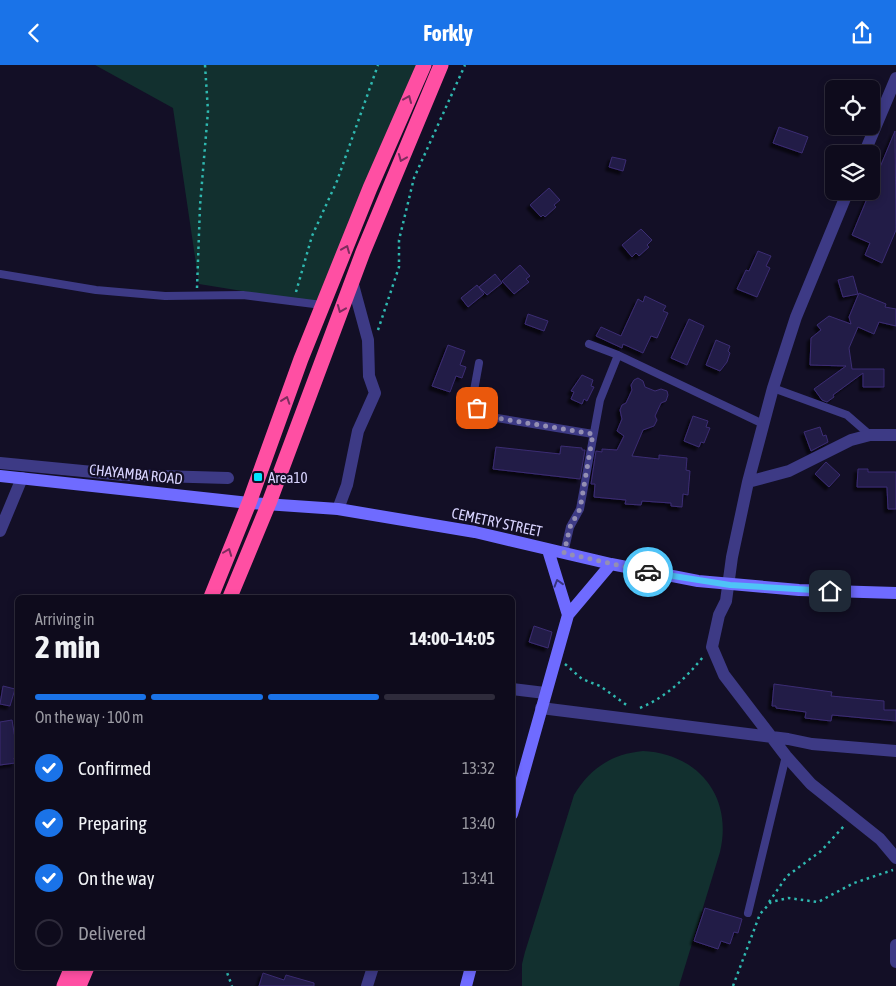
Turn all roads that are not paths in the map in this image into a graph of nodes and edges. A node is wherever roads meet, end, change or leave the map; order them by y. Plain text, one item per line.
1 (424, 65) edge
2 (441, 65) edge
3 (896, 78) edge
4 (868, 145) edge
5 (844, 200) edge
6 (0, 274) edge
7 (352, 281) junction
8 (322, 305) junction
9 (589, 344) dead end
10 (618, 355) junction
11 (479, 363) dead end
12 (773, 388) junction
13 (763, 424) junction
14 (593, 434) junction
15 (870, 435) junction
16 (896, 435) edge
17 (0, 463) edge
18 (0, 476) edge
19 (22, 478) junction
20 (228, 478) dead end
21 (748, 482) junction
22 (249, 503) junction
23 (269, 503) junction
24 (338, 509) junction
25 (0, 531) edge
26 (548, 550) junction
27 (564, 553) junction
28 (611, 564) junction
29 (730, 585) junction
30 (896, 593) edge
31 (212, 595) edge
32 (231, 595) edge
33 (568, 615) junction
34 (515, 689) edge
35 (545, 693) junction
36 (541, 708) junction
37 (773, 737) junction
38 (896, 751) edge
39 (786, 756) junction
40 (515, 803) edge
41 (896, 858) edge
42 (748, 913) dead end
43 (896, 945) edge
44 (896, 962) edge
45 (71, 970) edge
46 (86, 970) edge
47 (372, 970) edge
48 (470, 970) edge
49 (64, 986) edge
50 (79, 986) edge
51 (367, 986) edge
52 (466, 986) edge

8 -> 1 highway
2 -> 7 highway
3 - 4 street
5 - 12 street
6 - 8 lane
7 -> 23 highway
7 - 24 street
22 -> 8 highway
9 - 10 lane
10 - 13 lane
10 - 14 lane
11 - 14 lane
12 - 13 street
12 - 15 lane
13 - 21 street
14 - 27 lane
15 - 16 street
15 - 21 street
17 - 20 street
18 - 19 street, CHAYAMBA ROAD
19 - 22 street, CHAYAMBA ROAD
19 - 25 street
21 - 29 street
22 - 23 street, CHAYAMBA ROAD
31 -> 22 highway
23 - 24 street, CEMETRY STREET
23 - 32 highway
24 - 26 street, CEMETRY STREET
26 - 27 street, CEMETRY STREET
33 -> 26 street
27 - 28 street, CEMETRY STREET
28 - 29 street, CEMETRY STREET
28 - 33 street
29 - 30 street, CEMETRY STREET
29 - 37 street
33 - 35 street
34 - 35 street
35 - 36 street
36 - 37 street
36 - 40 street
37 - 38 street
37 - 39 street
39 - 41 street
39 - 42 lane
43 - 44 street
45 - 49 highway
46 - 50 highway
47 - 51 street
48 - 52 street

